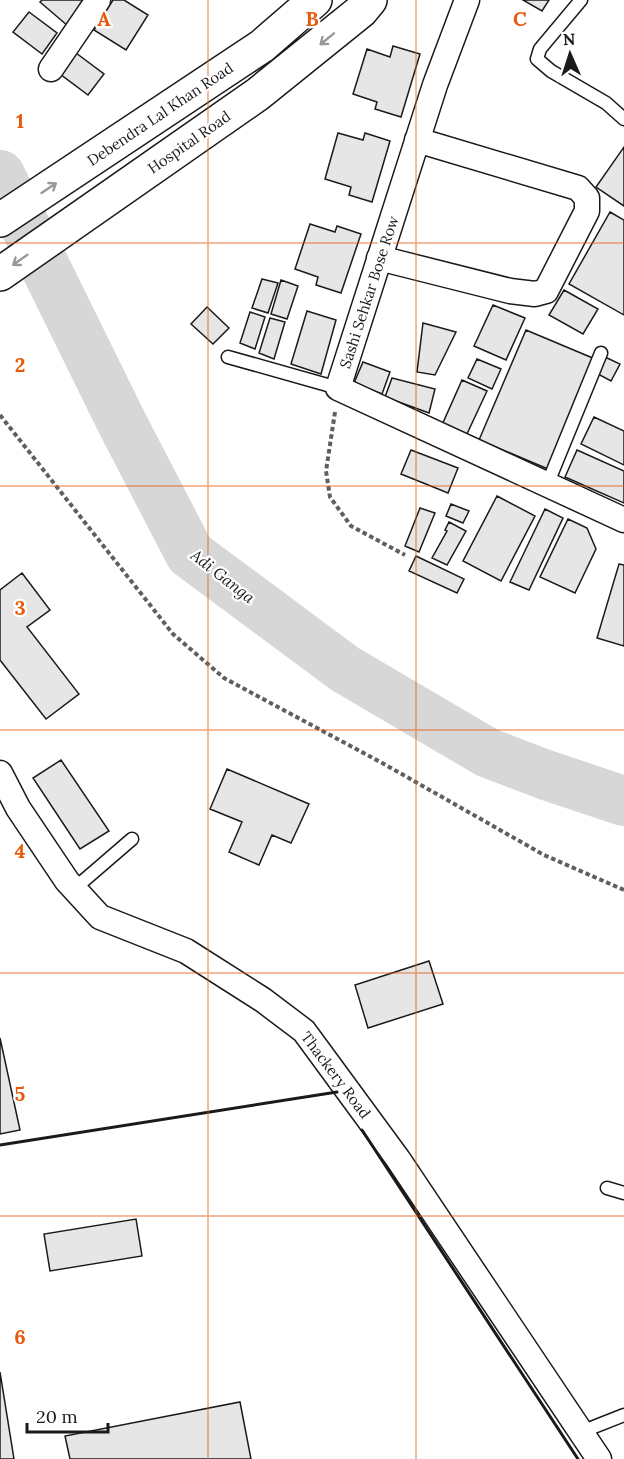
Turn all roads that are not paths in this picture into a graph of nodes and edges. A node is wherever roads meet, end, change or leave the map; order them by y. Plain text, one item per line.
1 (98, 0) edge
2 (315, 0) edge
3 (370, 0) edge
4 (467, 0) edge
5 (581, 0) edge
6 (51, 69) dead end
7 (624, 119) edge
8 (417, 140) junction
9 (0, 220) edge
10 (379, 258) junction
11 (0, 274) edge
12 (601, 353) dead end
13 (228, 357) dead end
14 (338, 388) junction
15 (547, 485) junction
16 (624, 520) edge
17 (0, 773) edge
18 (132, 839) dead end
19 (74, 889) junction
20 (607, 1188) dead end
21 (624, 1193) edge
22 (624, 1415) edge
23 (581, 1432) junction
24 (599, 1459) edge

1 - 6 street
9 -> 2 main road, Debendra Lal Khan Road
3 -> 11 main road, Hospital Road
4 - 8 street, Sashi Sehkar Bose Row
5 - 7 lane
8 - 10 street, Sashi Sehkar Bose Row
8 - 10 street
10 - 14 street, Sashi Sehkar Bose Row
12 - 15 lane
13 - 14 lane
14 - 15 street, Sashi Sehkar Bose Row
15 - 16 street, Sashi Sehkar Bose Row
17 - 19 street, Thackery Road
18 - 19 lane
19 - 23 street, Thackery Road
20 - 21 lane
22 - 23 lane
23 - 24 street, Thackery Road

